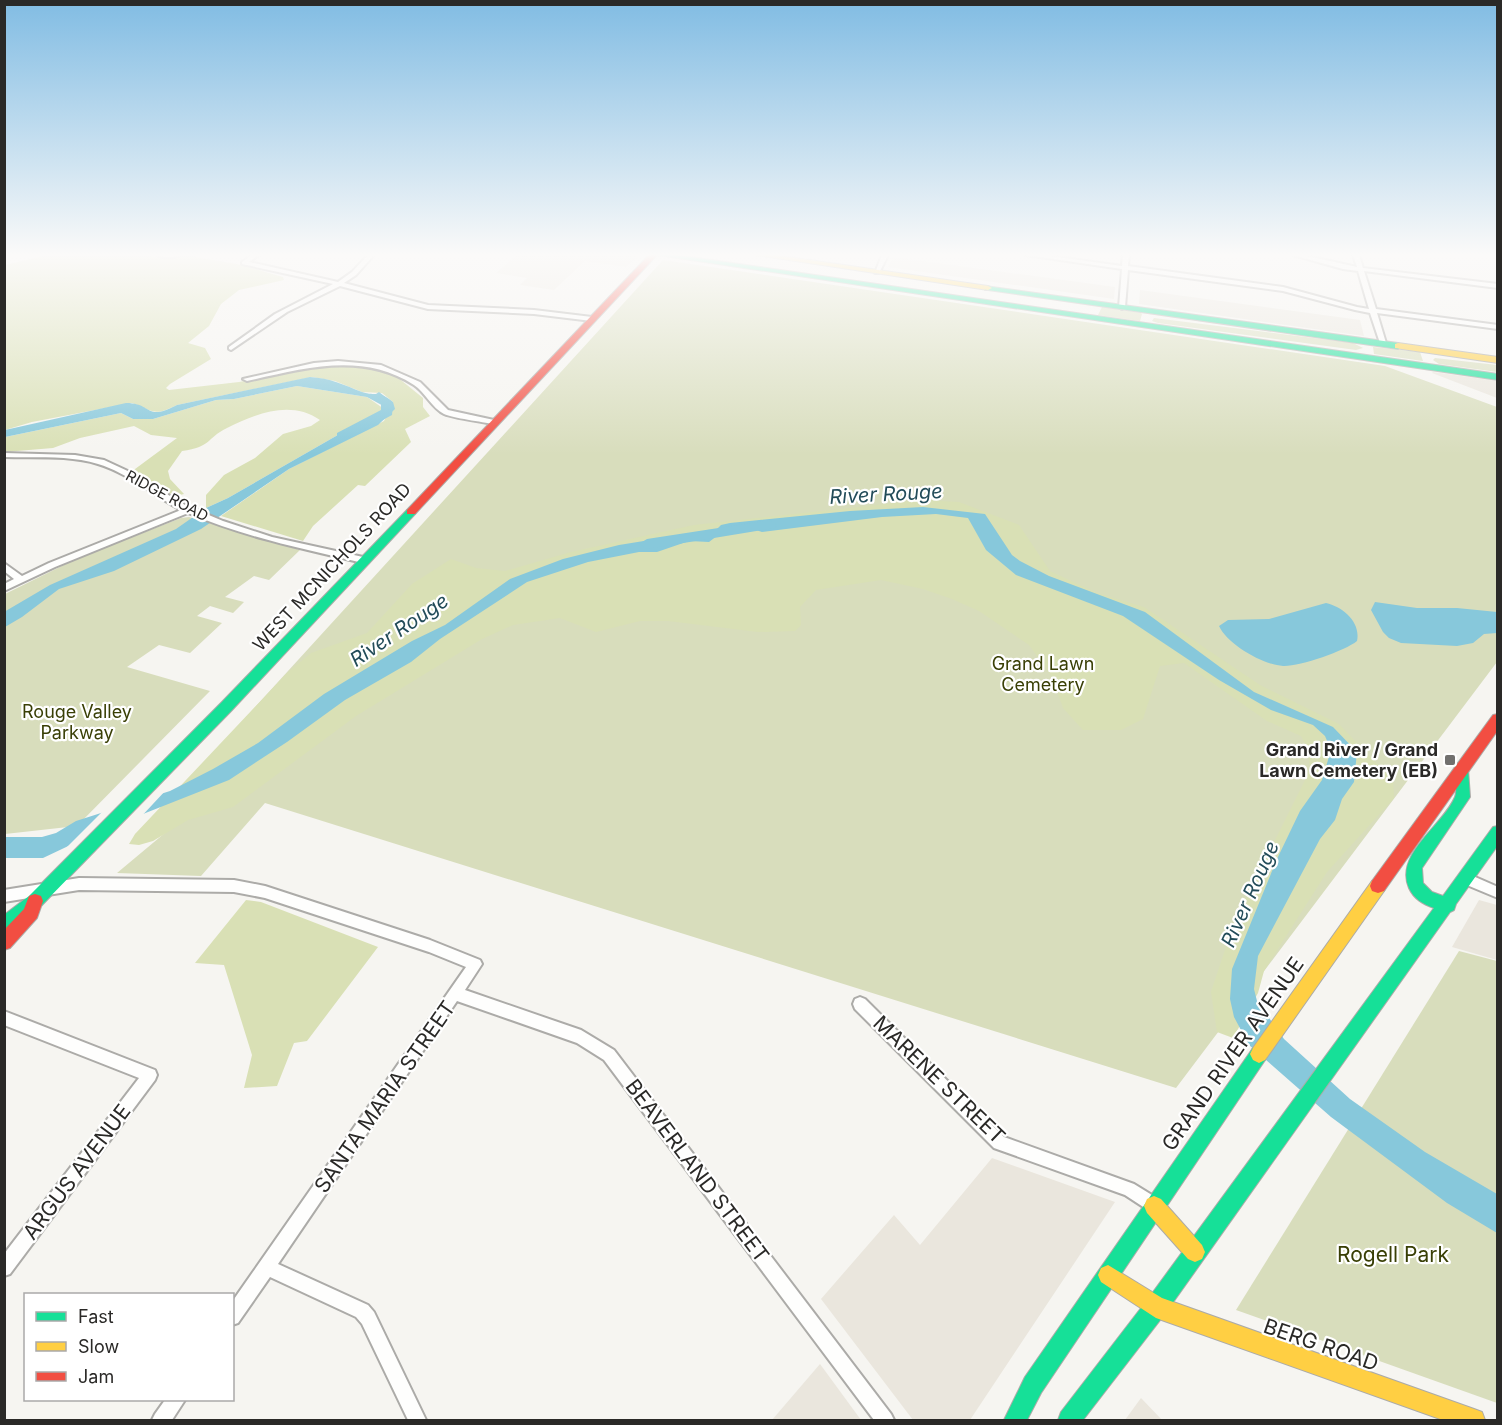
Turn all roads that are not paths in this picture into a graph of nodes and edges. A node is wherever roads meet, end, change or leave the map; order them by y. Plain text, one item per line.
1 (269, 322) edge
2 (590, 322) edge
3 (1122, 322) edge
4 (1149, 322) edge
5 (1227, 322) edge
6 (1377, 322) edge
7 (1455, 322) edge
8 (1154, 326) junction
9 (1497, 327) edge
10 (1362, 340) junction
11 (1383, 343) junction
12 (231, 348) dead end
13 (1354, 355) junction
14 (1497, 362) edge
15 (1442, 369) junction
16 (1497, 377) edge
17 (247, 379) dead end
18 (495, 422) junction
19 (4, 455) edge
20 (189, 511) junction
21 (363, 560) junction
22 (4, 566) edge
23 (21, 580) junction
24 (4, 588) edge
25 (1497, 718) edge
26 (1461, 770) junction
27 (1497, 832) edge
28 (1466, 879) junction
29 (47, 889) junction
30 (1497, 893) edge
31 (4, 896) edge
32 (35, 901) junction
33 (1448, 905) junction
34 (4, 925) edge
35 (4, 942) edge
36 (456, 994) junction
37 (860, 1004) dead end
38 (4, 1018) edge
39 (1154, 1206) junction
40 (1195, 1252) junction
41 (267, 1267) junction
42 (4, 1268) edge
43 (1108, 1275) junction
44 (1156, 1307) junction
45 (234, 1314) edge
46 (175, 1401) edge
47 (161, 1420) edge
48 (417, 1420) edge
49 (885, 1420) edge
50 (1015, 1420) edge
51 (1069, 1420) edge
52 (1473, 1420) edge

1 - 12 street
2 - 18 main road, WEST MCNICHOLS ROAD
3 - 8 main road
4 - 8 main road
5 - 10 main road
6 - 11 street
7 - 9 street
8 - 13 main road
10 - 11 main road
10 - 13 main road
11 - 14 main road
13 - 15 main road
14 - 15 main road
15 - 16 main road
17 - 18 street
18 - 21 main road, WEST MCNICHOLS ROAD
19 - 20 street, RIDGE ROAD
20 - 21 street, RIDGE ROAD
20 - 23 street
21 - 29 main road, WEST MCNICHOLS ROAD
22 - 23 street
23 - 24 street
25 - 26 main road, GRAND RIVER AVENUE
26 - 33 main road
26 - 39 main road, GRAND RIVER AVENUE
27 - 28 main road
28 - 30 street
28 - 33 main road
29 - 31 street
29 - 32 main road, WEST MCNICHOLS ROAD
29 - 36 street, SANTA MARIA STREET
32 - 34 main road, WEST MCNICHOLS ROAD
32 - 35 main road, WEST MCNICHOLS ROAD
33 - 40 main road
36 - 41 street, SANTA MARIA STREET
36 - 49 street, BEAVERLAND STREET
37 - 39 street, MARENE STREET
38 - 42 street, ARGUS AVENUE
39 - 40 main road
39 - 43 main road, GRAND RIVER AVENUE
40 - 44 main road
41 - 45 street, SANTA MARIA STREET
41 - 48 street
43 - 44 main road, BERG ROAD
43 - 50 main road, GRAND RIVER AVENUE
44 - 51 main road
44 - 52 main road, BERG ROAD
46 - 47 street

